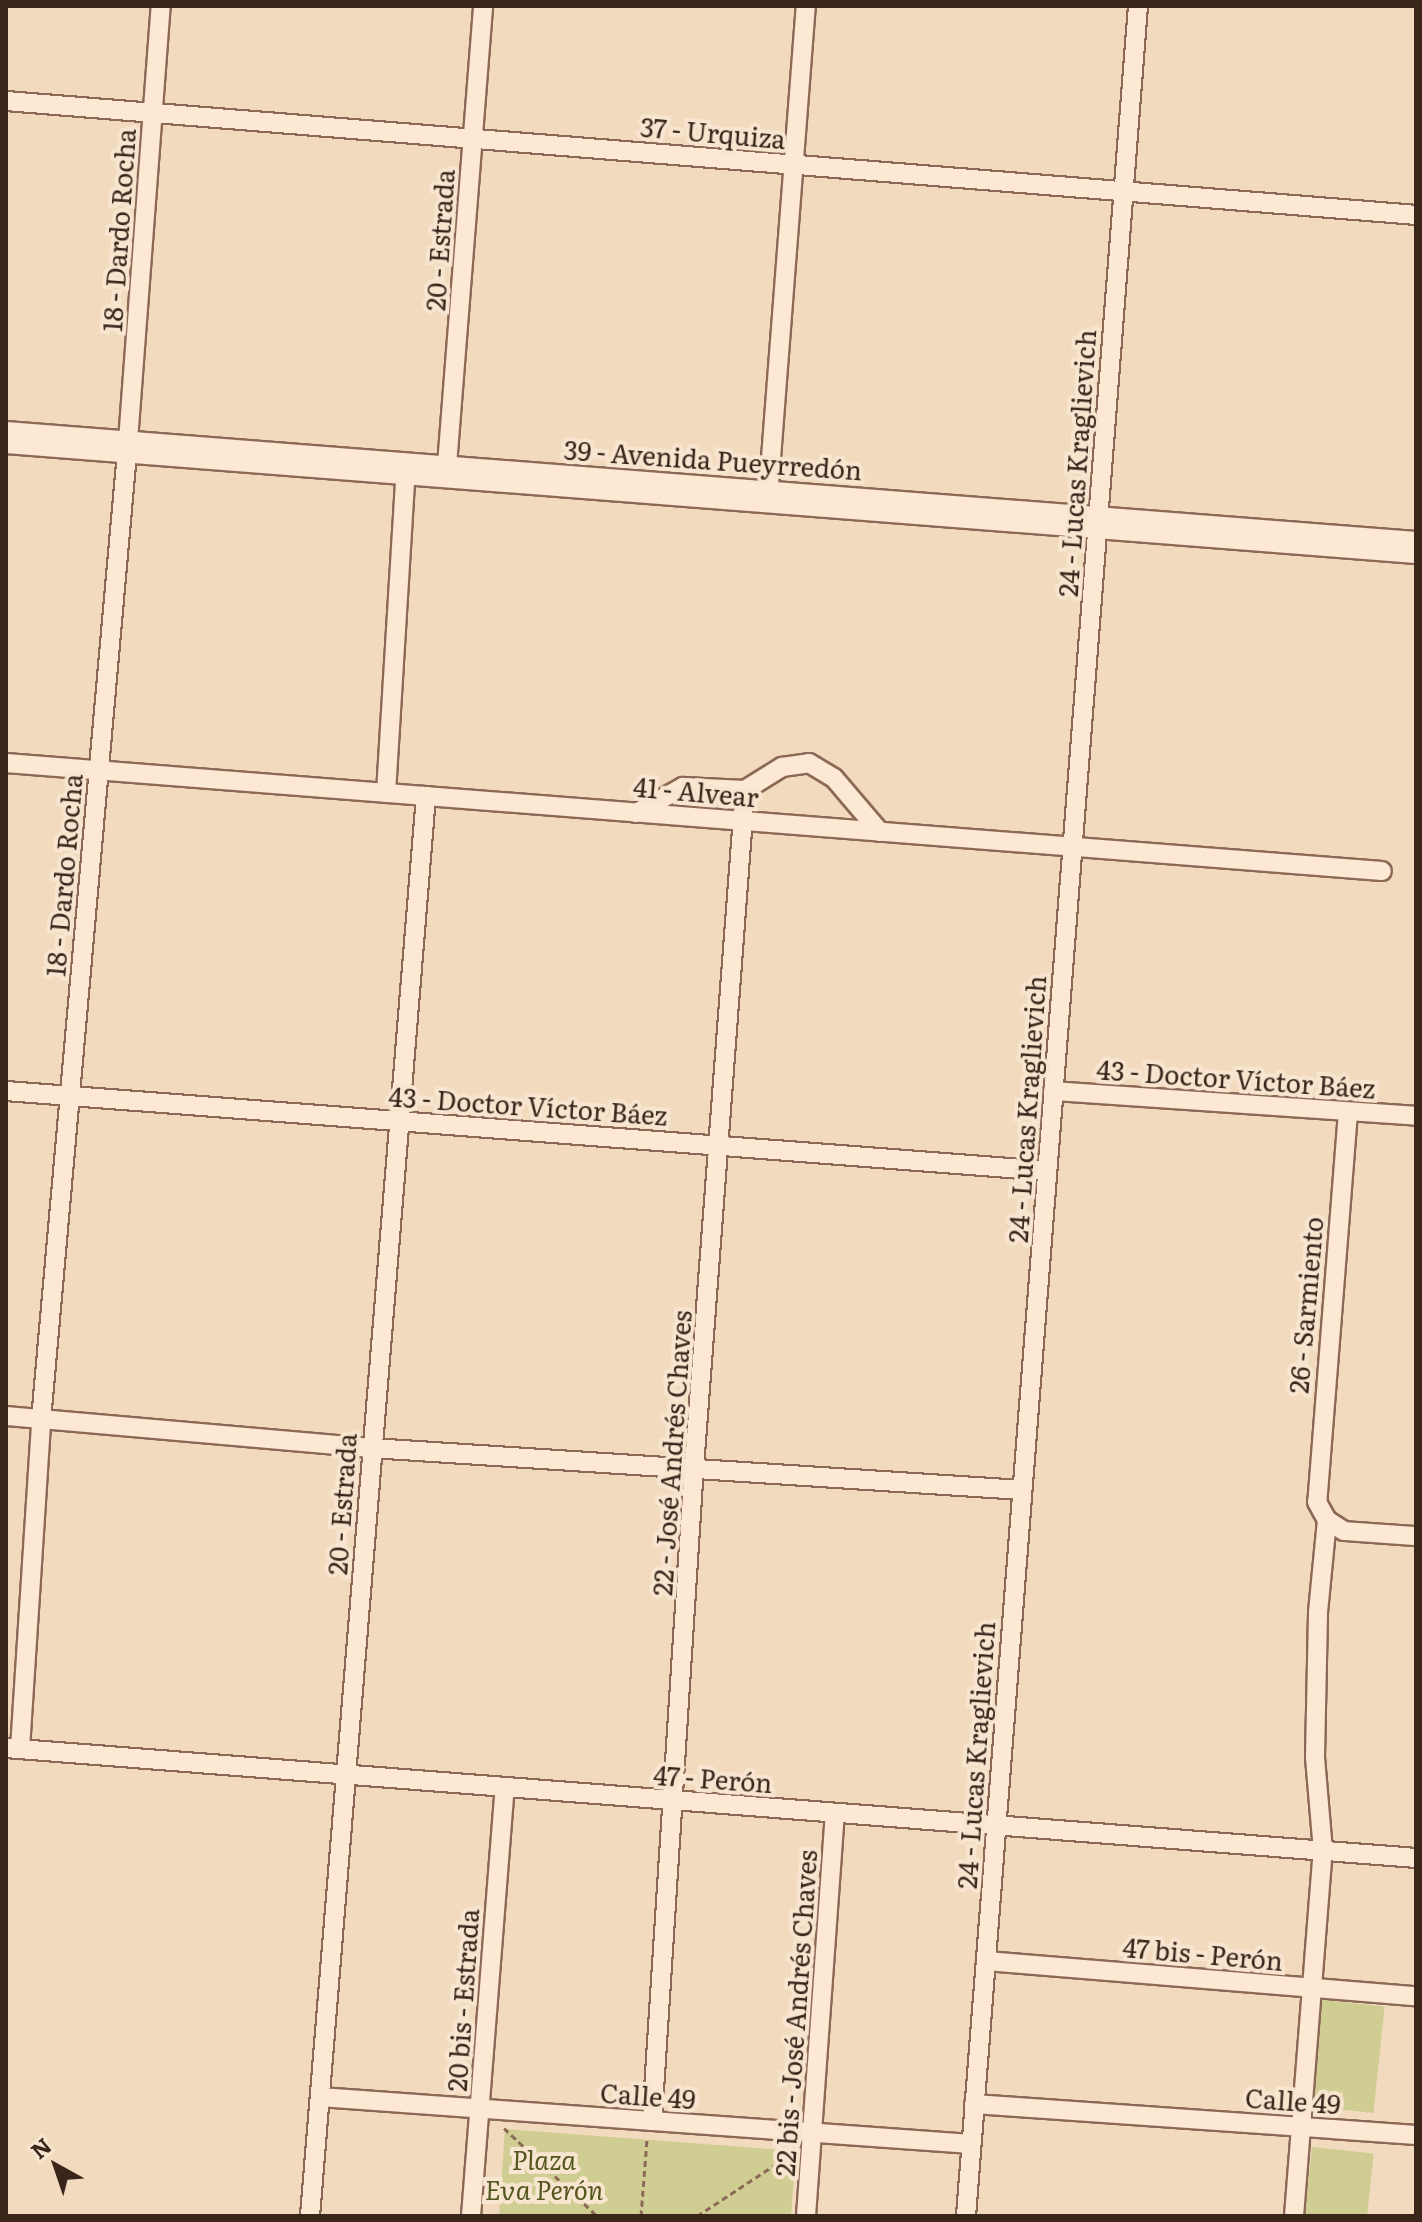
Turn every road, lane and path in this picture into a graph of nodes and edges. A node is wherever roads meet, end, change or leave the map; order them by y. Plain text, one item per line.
1 (161, 6) edge
2 (483, 6) edge
3 (806, 6) edge
4 (1138, 6) edge
5 (6, 101) edge
6 (153, 113) junction
7 (473, 139) junction
8 (794, 165) junction
9 (1123, 191) junction
10 (1416, 215) edge
11 (6, 431) edge
12 (6, 444) edge
13 (127, 447) junction
14 (405, 469) junction
15 (447, 472) junction
16 (768, 496) junction
17 (1098, 522) junction
18 (1416, 541) edge
19 (1416, 554) edge
20 (6, 763) edge
21 (99, 771) junction
22 (745, 790) junction
23 (386, 793) junction
24 (426, 796) junction
25 (636, 813) junction
26 (743, 821) junction
27 (880, 832) junction
28 (1072, 847) junction
29 (1382, 871) dead end
30 (6, 1091) edge
31 (1053, 1091) junction
32 (68, 1096) junction
33 (1348, 1112) junction
34 (1416, 1116) edge
35 (399, 1122) junction
36 (720, 1146) junction
37 (1047, 1171) junction
38 (6, 1416) edge
39 (41, 1420) junction
40 (371, 1448) junction
41 (694, 1467) junction
42 (1022, 1490) junction
43 (1327, 1520) junction
44 (1416, 1536) edge
45 (13, 1749) edge
46 (346, 1775) junction
47 (505, 1787) junction
48 (674, 1801) junction
49 (835, 1813) junction
50 (996, 1826) junction
51 (1323, 1851) junction
52 (1416, 1858) edge
53 (986, 1961) junction
54 (1312, 1988) junction
55 (1416, 1996) edge
56 (320, 2097) junction
57 (974, 2104) junction
58 (480, 2108) junction
59 (652, 2121) junction
60 (1301, 2127) junction
61 (505, 2129) dead end
62 (812, 2133) junction
63 (1416, 2135) edge
64 (971, 2144) junction
65 (310, 2216) edge
66 (471, 2216) edge
67 (597, 2216) edge
68 (641, 2216) edge
69 (697, 2216) edge
70 (806, 2216) edge
71 (966, 2216) edge
72 (1294, 2216) edge

1 - 6 street, 18 - Dardo Rocha
2 - 7 street, 20 - Estrada
3 - 8 street
4 - 9 street, 24 - Lucas Kraglievich
5 - 6 street, 37 - Urquiza
6 - 7 street, 37 - Urquiza
6 - 13 street, 18 - Dardo Rocha
7 - 8 street, 37 - Urquiza
7 - 15 street, 20 - Estrada
8 - 9 street, 37 - Urquiza
8 - 16 street
9 - 10 street, 37 - Urquiza
9 - 17 street, 24 - Lucas Kraglievich
11 - 13 street, 39 - Avenida Pueyrredón
12 - 13 street, 39 - Avenida Pueyrredón
13 - 14 street, 39 - Avenida Pueyrredón
13 - 21 street, 18 - Dardo Rocha
14 - 15 street, 39 - Avenida Pueyrredón
14 - 23 street
15 - 16 street, 39 - Avenida Pueyrredón
16 - 17 street, 39 - Avenida Pueyrredón
17 - 18 street, 39 - Avenida Pueyrredón
17 - 19 street, 39 - Avenida Pueyrredón
17 - 28 street, 24 - Lucas Kraglievich
20 - 21 street, 41 - Alvear
21 - 23 street, 41 - Alvear
21 - 32 street, 18 - Dardo Rocha
22 - 25 street
22 - 26 street, 22 - José Andrés Chaves
22 - 27 street
23 - 24 street, 41 - Alvear
24 - 25 street, 41 - Alvear
24 - 35 street, 20 - Estrada
25 - 26 street, 41 - Alvear
26 - 27 street, 41 - Alvear
26 - 36 street, 22 - José Andrés Chaves
27 - 28 street, 41 - Alvear
28 - 29 street, 41 - Alvear
28 - 31 street, 24 - Lucas Kraglievich
30 - 32 street, 43 - Doctor Víctor Báez
31 - 33 street, 43 - Doctor Víctor Báez
31 - 37 street, 24 - Lucas Kraglievich
32 - 35 street, 43 - Doctor Víctor Báez
32 - 39 street, 18 - Dardo Rocha
33 - 34 street, 43 - Doctor Víctor Báez
33 - 43 street, 26 - Sarmiento
35 - 36 street, 43 - Doctor Víctor Báez
35 - 40 street, 20 - Estrada
36 - 37 street, 43 - Doctor Víctor Báez
36 - 41 street, 22 - José Andrés Chaves
37 - 42 street, 24 - Lucas Kraglievich
38 - 39 street
39 - 40 street
39 - 45 street, 18 - Dardo Rocha
40 - 41 street
40 - 46 street, 20 - Estrada
41 - 42 street
41 - 48 street, 22 - José Andrés Chaves
42 - 50 street, 24 - Lucas Kraglievich
43 - 44 street
43 - 51 street
45 - 46 street, 47 - Perón
46 - 47 street, 47 - Perón
46 - 56 street, 20 - Estrada
47 - 48 street, 47 - Perón
47 - 58 street, 20 bis - Estrada
48 - 49 street, 47 - Perón
48 - 59 street, 22 - José Andrés Chaves
49 - 50 street, 47 - Perón
49 - 62 street, 22 bis - José Andrés Chaves
50 - 51 street, 47 - Perón
50 - 53 street, 24 - Lucas Kraglievich
51 - 52 street, 47 - Perón
51 - 54 street
53 - 54 street, 47 bis - Perón
53 - 57 street, 24 - Lucas Kraglievich
54 - 55 street, 47 bis - Perón
54 - 60 street
56 - 58 street, Calle 49
56 - 65 street, 20 - Estrada
57 - 60 street, Calle 49
57 - 64 street, 24 - Lucas Kraglievich
58 - 59 street, Calle 49
58 - 66 street, 20 bis - Estrada
59 - 62 street, Calle 49
59 - 68 path
60 - 63 street, Calle 49
60 - 72 street
61 - 67 path
62 - 64 street, Calle 49
62 - 69 path
62 - 70 street, 22 bis - José Andrés Chaves
64 - 71 street, 24 - Lucas Kraglievich

